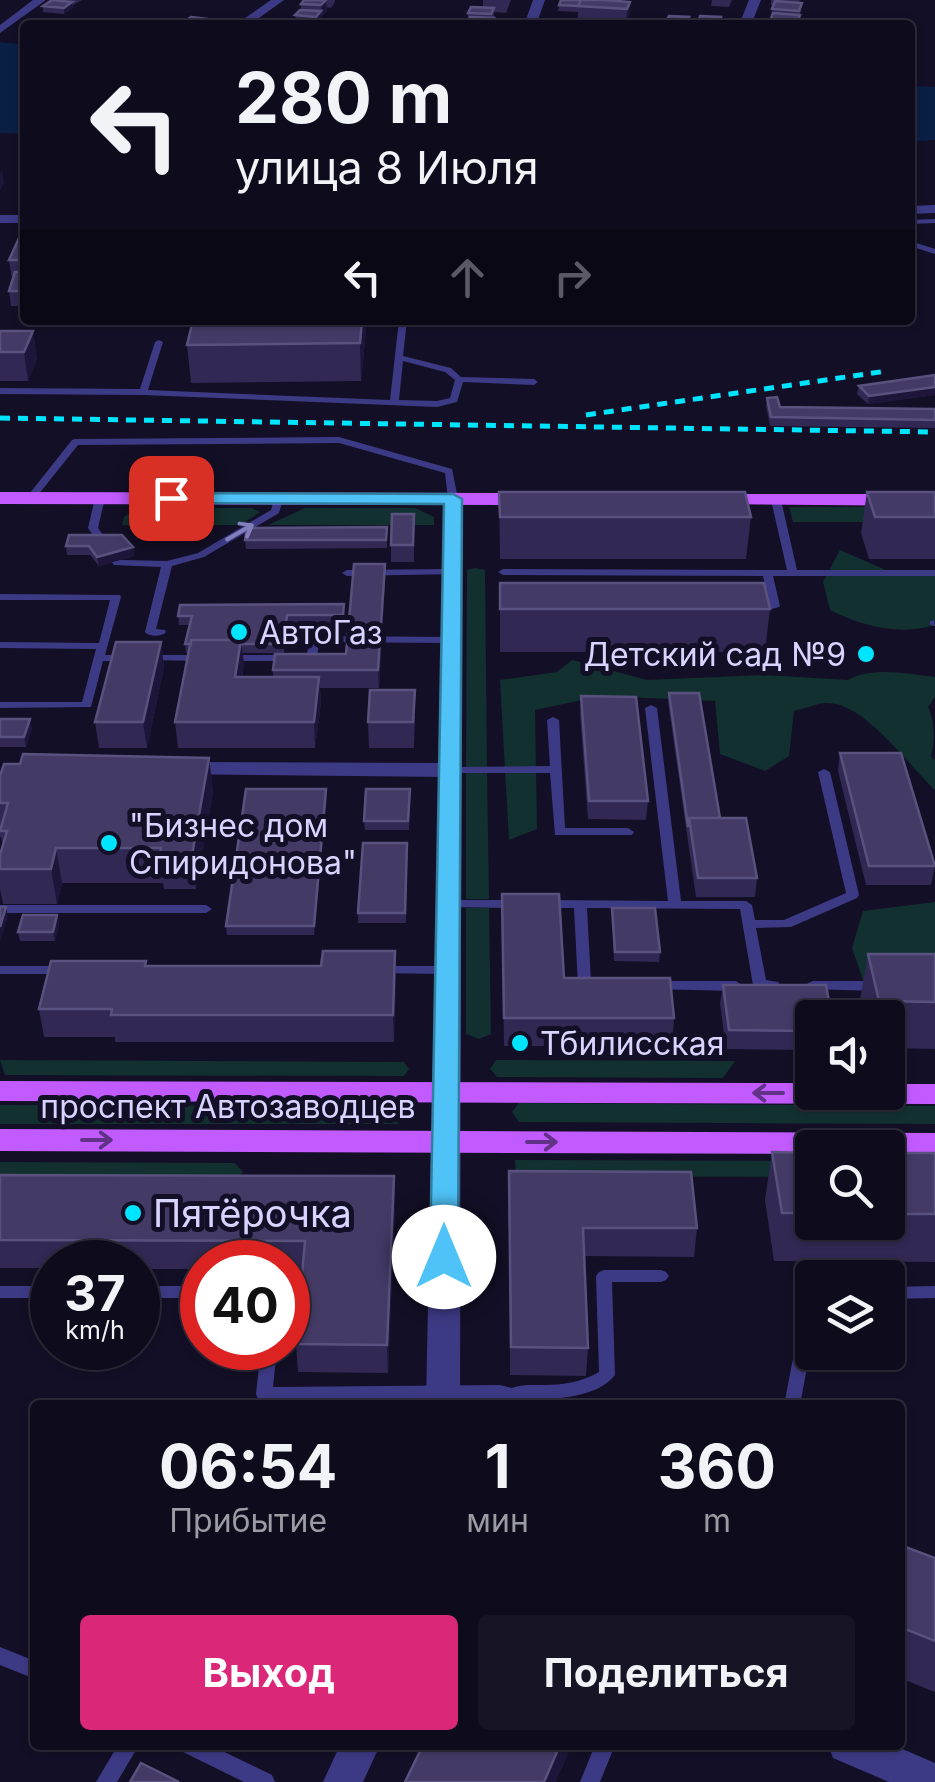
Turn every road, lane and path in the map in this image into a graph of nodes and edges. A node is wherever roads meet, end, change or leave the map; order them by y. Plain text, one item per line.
1 (40, 0) edge
2 (278, 0) edge
3 (248, 20) edge
4 (0, 30) edge
5 (403, 325) edge
6 (159, 342) dead end
7 (400, 358) junction
8 (460, 379) junction
9 (534, 382) dead end
10 (0, 392) edge
11 (143, 392) junction
12 (394, 402) junction
13 (0, 498) edge
14 (30, 498) junction
15 (100, 498) junction
16 (278, 498) junction
17 (453, 499) junction
18 (550, 499) edge
19 (700, 500) edge
20 (776, 500) junction
21 (935, 500) edge
22 (167, 564) junction
23 (452, 572) junction
24 (503, 572) dead end
25 (767, 572) junction
26 (793, 572) junction
27 (347, 573) dead end
28 (935, 573) edge
29 (0, 597) edge
30 (737, 606) edge
31 (161, 632) dead end
32 (452, 640) junction
33 (0, 645) edge
34 (103, 646) junction
35 (98, 658) junction
36 (0, 704) edge
37 (651, 708) dead end
38 (553, 720) dead end
39 (555, 769) junction
40 (148, 770) edge
41 (450, 770) junction
42 (824, 772) dead end
43 (628, 832) dead end
44 (448, 904) junction
45 (580, 904) junction
46 (675, 904) junction
47 (0, 909) edge
48 (206, 909) dead end
49 (749, 924) junction
50 (0, 970) edge
51 (83, 970) edge
52 (364, 970) edge
53 (447, 970) junction
54 (603, 986) edge
55 (639, 986) edge
56 (760, 986) junction
57 (779, 986) edge
58 (799, 986) edge
59 (896, 986) edge
60 (0, 1091) edge
61 (446, 1092) junction
62 (935, 1094) edge
63 (0, 1140) edge
64 (444, 1142) junction
65 (935, 1144) edge
66 (661, 1276) dead end
67 (0, 1292) edge
68 (30, 1292) edge
69 (935, 1292) edge
70 (905, 1293) edge
71 (267, 1370) edge
72 (799, 1370) edge
73 (500, 1392) junction
74 (443, 1398) edge
75 (264, 1400) edge
76 (530, 1400) edge
77 (793, 1400) edge
78 (0, 1656) edge
79 (30, 1668) edge
80 (127, 1750) edge
81 (200, 1750) edge
82 (358, 1750) edge
83 (603, 1750) edge
84 (859, 1750) edge
85 (106, 1782) edge
86 (265, 1782) edge
87 (342, 1782) edge
88 (590, 1782) edge
89 (934, 1782) edge

1 - 4 street
2 - 3 street
5 - 7 lane
6 - 11 lane
7 - 8 lane
7 - 12 lane
8 - 9 lane
8 - 12 lane
10 - 11 lane
11 - 12 lane
13 - 14 main road
14 - 15 main road
14 - 17 lane
15 - 16 main road
15 - 22 lane
16 - 17 main road
22 -> 16 lane
17 - 18 main road
17 - 23 street
19 - 20 main road
20 - 21 main road
20 - 26 lane
22 - 31 lane
23 - 27 lane
23 - 32 street
24 - 25 lane
25 - 26 lane
25 - 30 lane
26 - 28 lane
29 - 34 lane
32 - 35 lane
32 - 41 street
33 - 34 lane
34 - 35 lane
35 - 36 lane
37 - 46 lane
38 - 39 lane
39 - 41 lane
39 - 43 lane
40 - 41 street
41 - 44 street
42 - 49 lane
44 - 45 lane
44 - 53 street
45 - 46 lane
45 - 54 lane
46 - 49 lane
47 - 48 lane
49 - 56 lane
50 - 51 lane
52 - 53 lane
53 - 61 street
55 - 56 lane
56 - 57 lane
58 - 59 lane
60 - 61 main road, проспект Автозаводцев
62 -> 61 main road, проспект Автозаводцев
61 - 64 street
63 -> 64 main road, проспект Автозаводцев
64 -> 65 main road, проспект Автозаводцев
64 - 74 street
66 - 73 lane
67 - 68 lane
69 - 70 lane
71 - 75 lane
72 - 77 lane
73 - 74 lane
73 - 76 lane
74 - 75 lane
78 - 79 lane
80 - 85 lane
81 - 86 lane
82 - 87 street
83 - 88 lane
84 - 89 street

